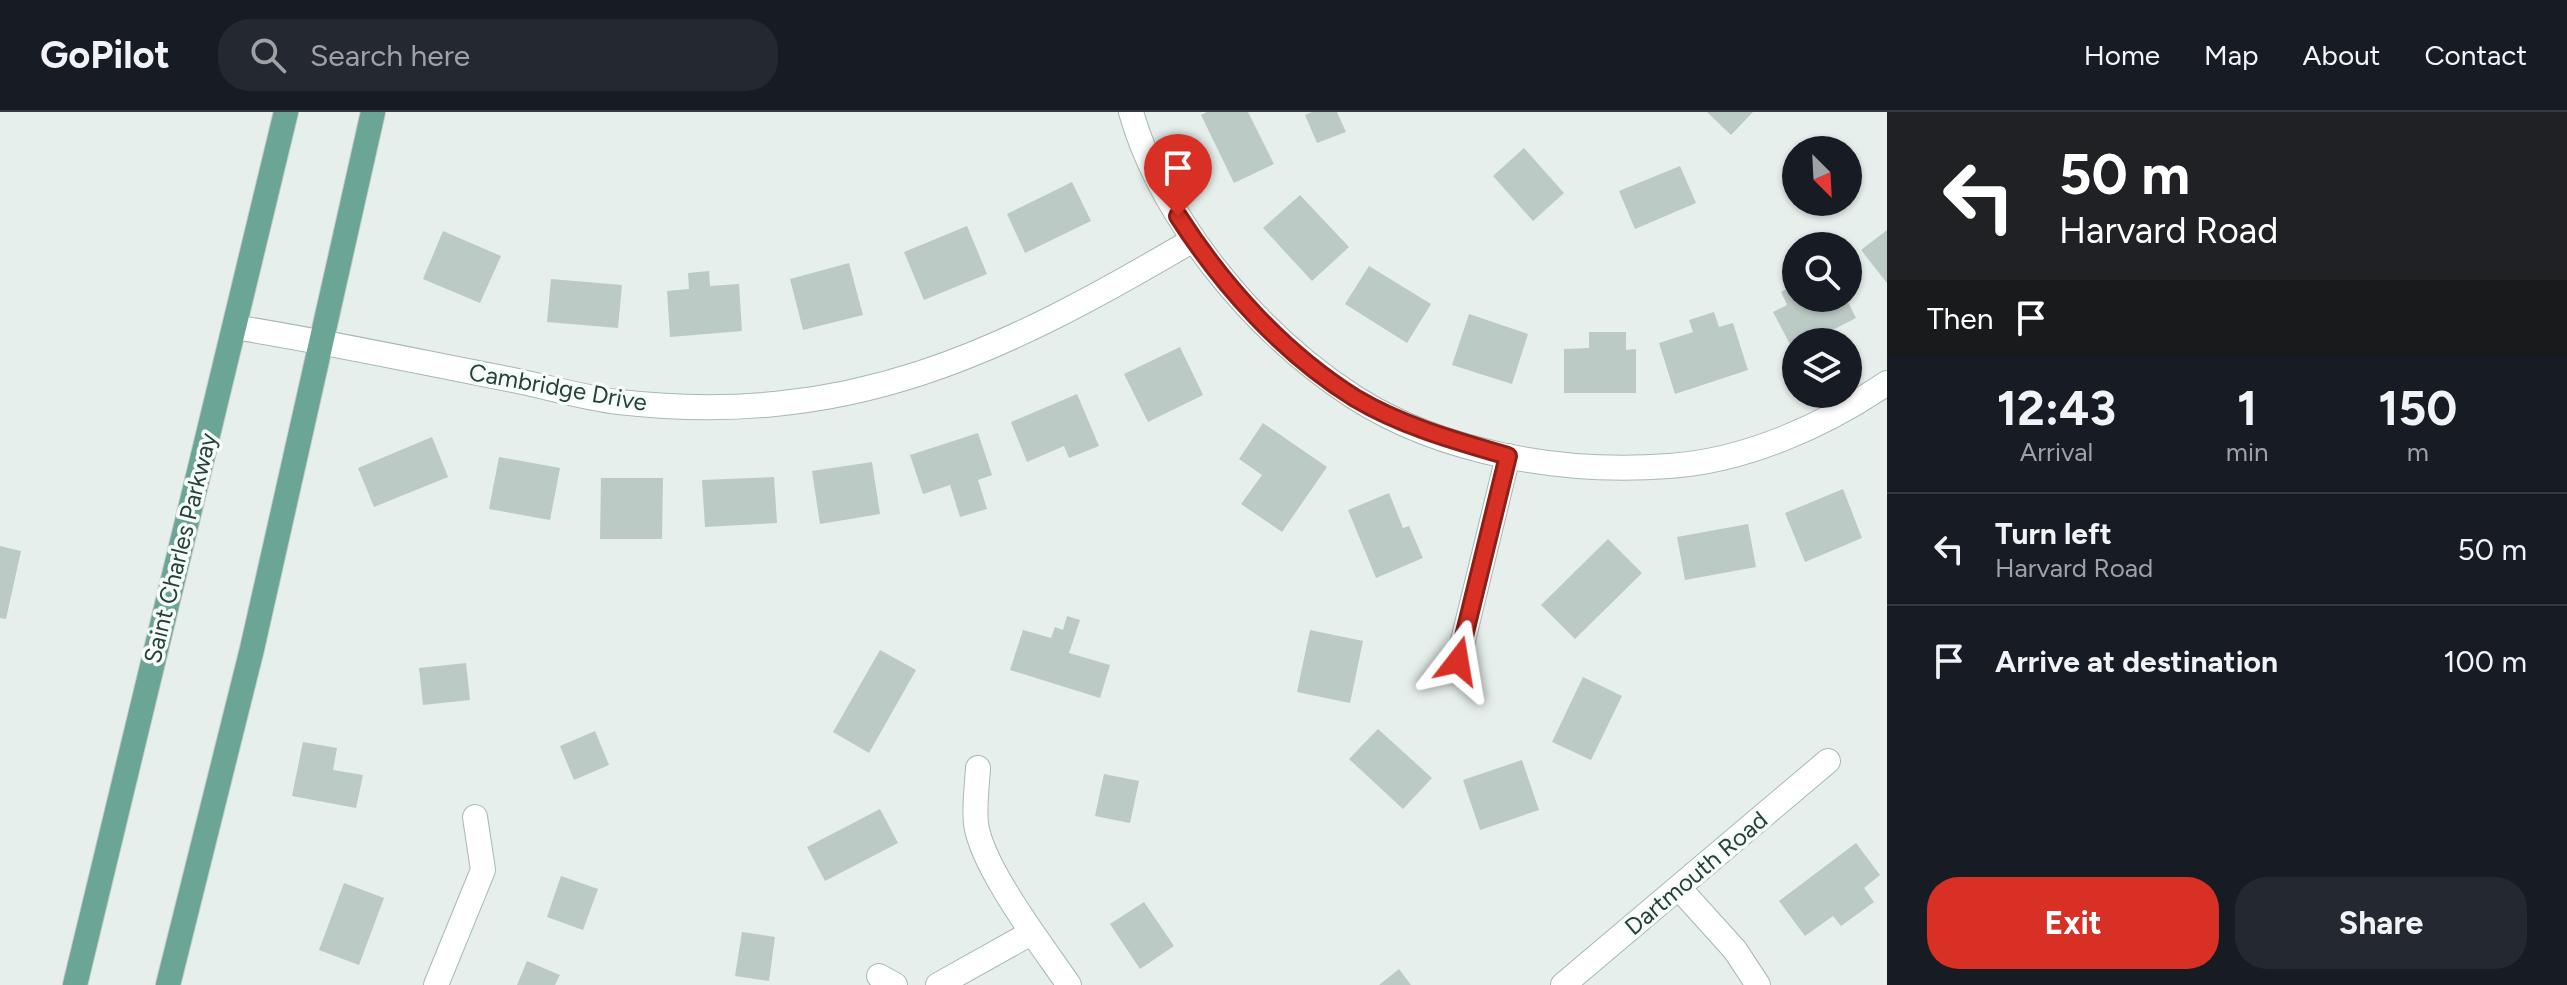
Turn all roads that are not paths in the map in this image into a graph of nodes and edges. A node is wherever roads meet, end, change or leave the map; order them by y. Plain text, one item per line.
1 (373, 112) edge
2 (1131, 112) edge
3 (284, 115) edge
4 (1193, 240) junction
5 (234, 327) junction
6 (323, 341) junction
7 (1887, 383) edge
8 (1508, 456) junction
9 (1458, 661) dead end
10 (1828, 761) dead end
11 (978, 768) dead end
12 (475, 817) dead end
13 (1679, 888) junction
14 (1031, 933) junction
15 (75, 985) edge
16 (168, 985) edge
17 (436, 985) edge
18 (938, 985) edge
19 (1069, 985) edge
20 (1563, 985) edge
21 (1758, 985) edge

1 - 6 main road
2 - 4 street
3 - 5 main road, Saint Charles Parkway
4 - 6 street, Cambridge Drive
4 - 8 street
5 - 6 street, Cambridge Drive
5 - 15 main road, Saint Charles Parkway
6 - 16 main road
7 - 8 street
8 - 9 street
10 - 13 street, Dartmouth Road
11 - 14 street
12 - 17 street
13 - 20 street, Dartmouth Road
13 - 21 street
14 - 18 street
14 - 19 street

